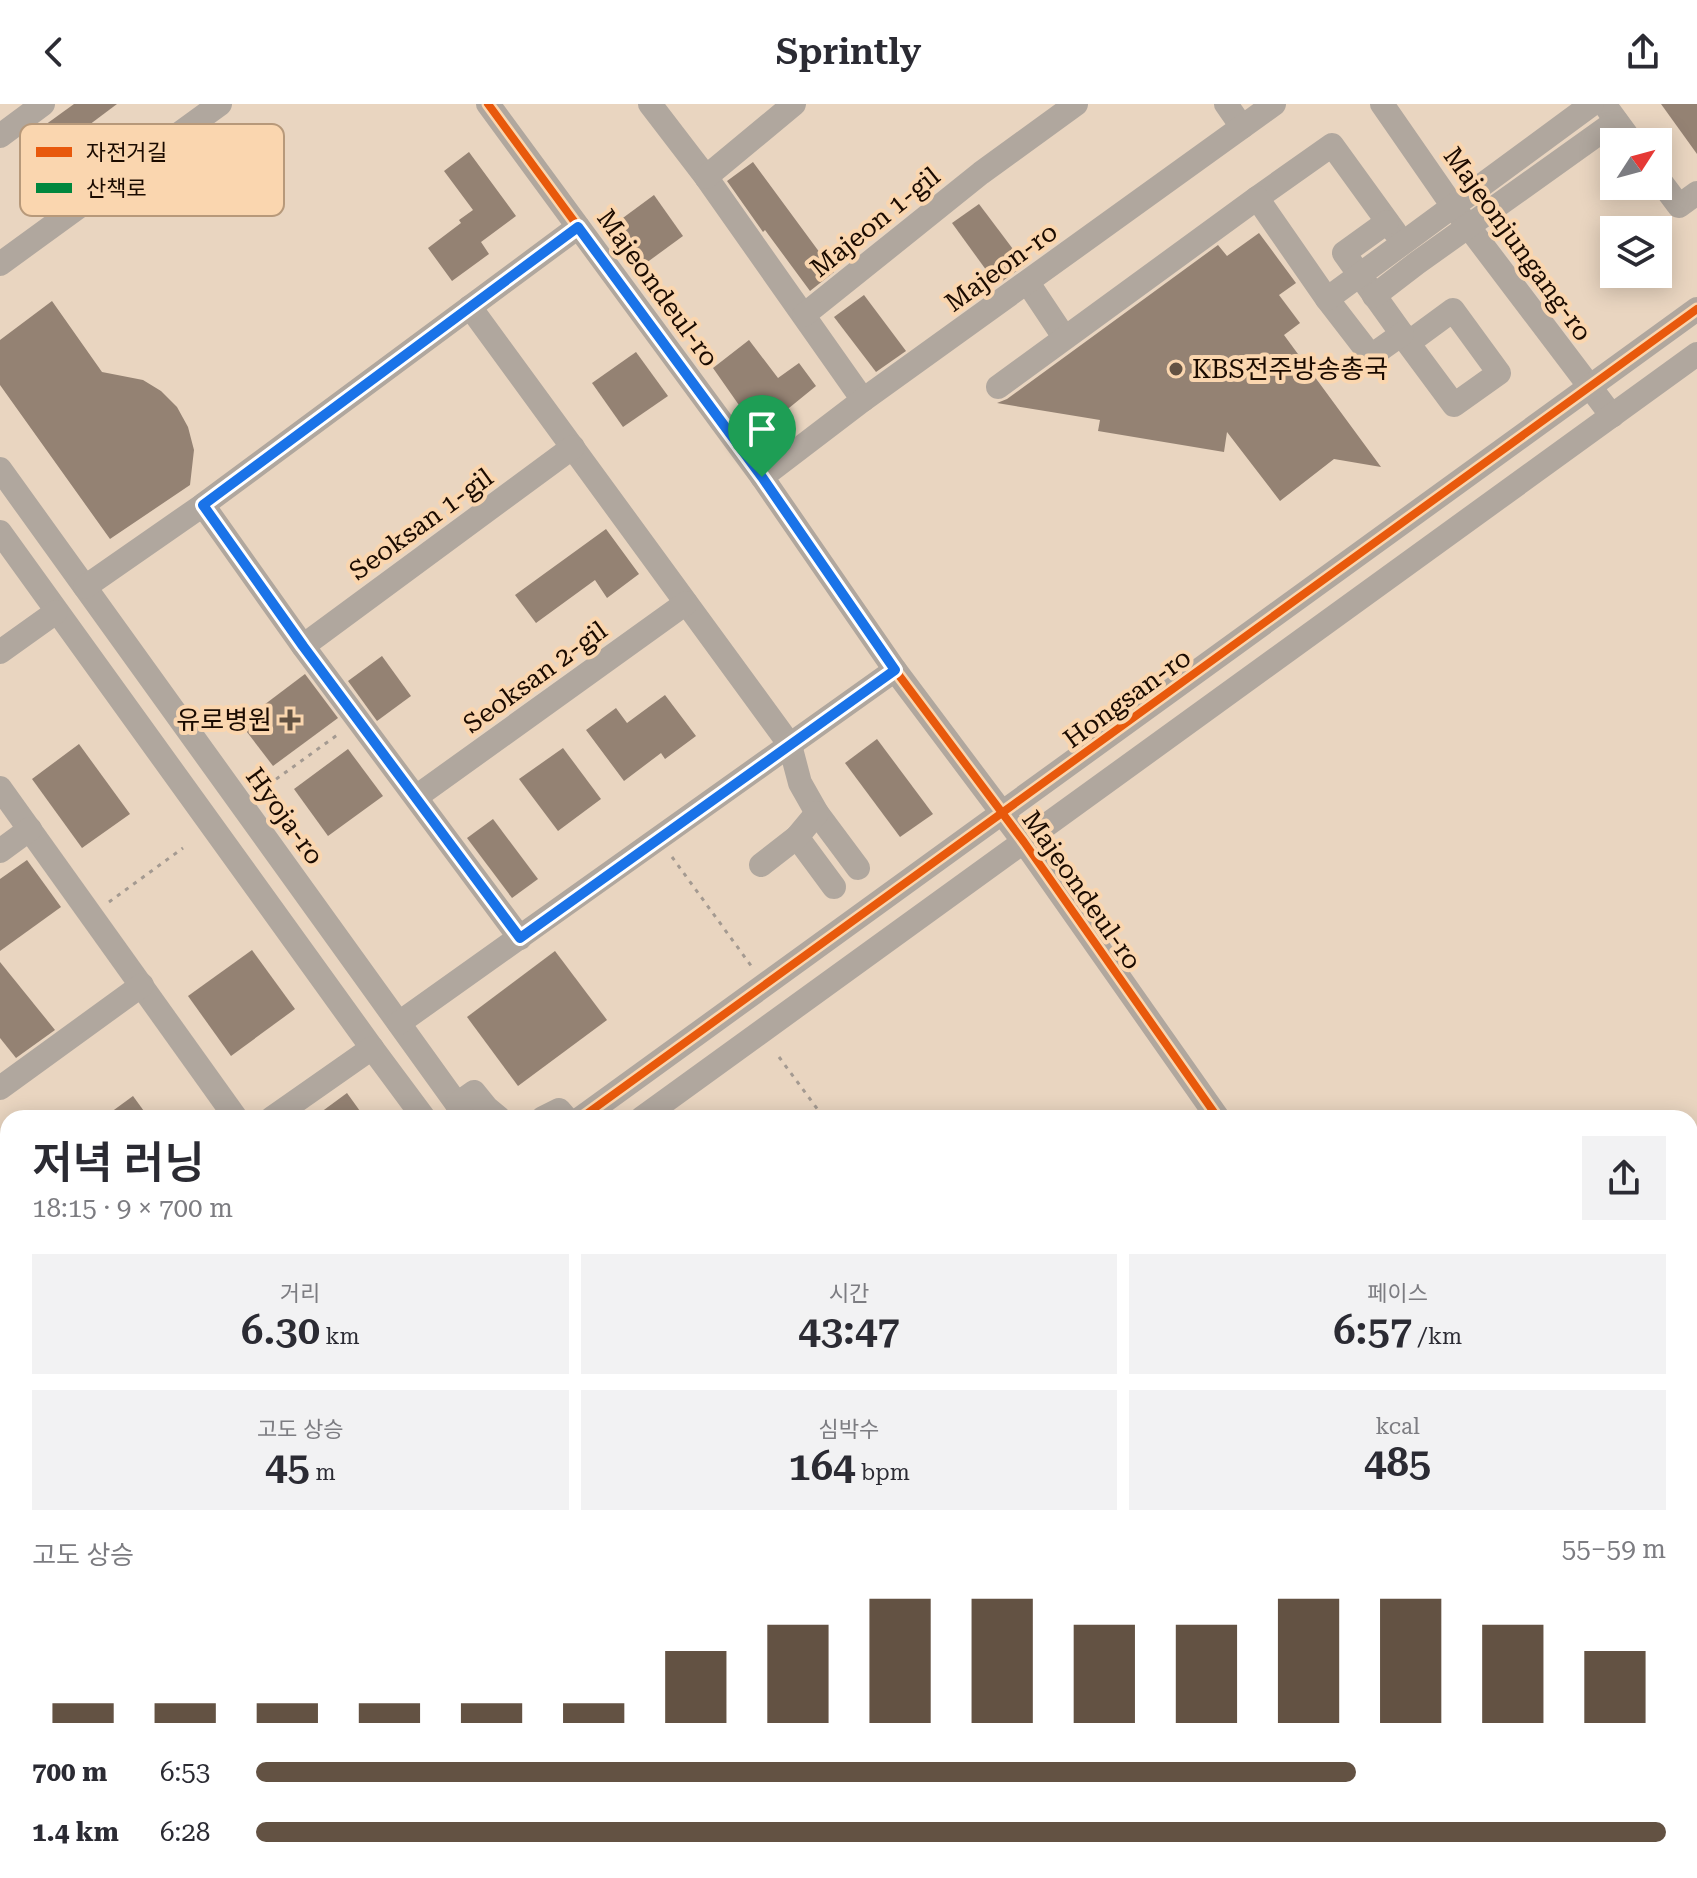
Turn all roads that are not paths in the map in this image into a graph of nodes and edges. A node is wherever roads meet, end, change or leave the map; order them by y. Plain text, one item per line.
1 (43, 104) edge
2 (220, 104) edge
3 (650, 104) edge
4 (794, 104) edge
5 (1076, 104) edge
6 (1226, 104) edge
7 (1274, 104) edge
8 (1382, 104) edge
9 (1592, 104) edge
10 (500, 108) edge
11 (1610, 112) edge
12 (192, 124) edge
13 (1242, 127) junction
14 (0, 136) edge
15 (706, 177) junction
16 (1697, 193) edge
17 (1672, 197) edge
18 (1257, 198) junction
19 (1452, 205) junction
20 (66, 216) edge
21 (1387, 222) junction
22 (1469, 226) junction
23 (578, 227) junction
24 (1410, 254) junction
25 (0, 264) edge
26 (1359, 276) junction
27 (1028, 283) junction
28 (1374, 296) junction
29 (1327, 299) junction
30 (470, 307) junction
31 (1697, 309) edge
32 (804, 315) junction
33 (1064, 337) junction
34 (1697, 354) edge
35 (998, 387) dead end
36 (1589, 387) junction
37 (863, 400) junction
38 (1612, 416) junction
39 (573, 447) junction
40 (0, 469) edge
41 (762, 477) junction
42 (203, 505) junction
43 (0, 532) edge
44 (85, 587) junction
45 (686, 603) junction
46 (56, 612) junction
47 (303, 646) junction
48 (0, 652) edge
49 (895, 670) junction
50 (790, 745) junction
51 (0, 788) edge
52 (416, 797) junction
53 (817, 813) junction
54 (1003, 813) junction
55 (30, 829) junction
56 (797, 837) junction
57 (1024, 842) junction
58 (0, 851) edge
59 (761, 865) dead end
60 (858, 868) dead end
61 (834, 887) dead end
62 (520, 938) junction
63 (142, 985) junction
64 (399, 1023) junction
65 (372, 1048) junction
66 (0, 1088) edge
67 (230, 1110) edge
68 (283, 1110) edge
69 (418, 1110) edge
70 (461, 1110) edge
71 (463, 1110) edge
72 (489, 1110) edge
73 (592, 1110) edge
74 (653, 1110) edge
75 (1212, 1110) edge

1 - 14 street
2 - 12 street
3 - 15 street, Majeon 1-gil
4 - 15 street
5 - 32 street, Majeon 1-gil
6 - 13 street
7 - 13 street, Majeon-ro
8 - 19 street, Majeonjungang-ro
9 - 19 street
10 - 23 street, Majeondeul-ro
11 - 22 street
13 - 27 street, Majeon-ro
15 - 32 street, Majeon 1-gil
16 - 17 street
18 - 21 street
18 - 29 street
18 - 33 street
19 - 22 street, Majeonjungang-ro
19 - 24 street
20 - 25 street
21 - 24 street
21 - 26 street
22 - 24 street
22 - 36 street, Majeonjungang-ro
23 - 30 street
23 - 41 street, Majeondeul-ro
24 - 26 street
24 - 28 street
26 - 28 street
26 - 29 street
27 - 33 street
27 - 37 street, Majeon-ro
28 - 29 street
30 - 39 street
30 - 42 street
31 - 36 street, Hongsan-ro
32 - 37 street, Majeon 1-gil
33 - 35 street
34 - 38 street
36 - 38 street, Majeonjungang-ro
36 - 54 street, Hongsan-ro
37 - 41 street, Majeon-ro
38 - 57 street
39 - 45 street
39 - 47 street, Seoksan 1-gil
40 - 44 street, Hyoja-ro
41 - 49 street, Majeondeul-ro
42 - 44 street
42 - 47 street
43 - 46 street
44 - 64 street, Hyoja-ro
45 - 50 street
45 - 52 street, Seoksan 2-gil
46 - 48 street
46 - 65 street
47 - 52 street
49 - 50 street
49 - 54 street, Majeondeul-ro
50 - 53 street
50 - 62 street
51 - 55 street
52 - 62 street
53 - 56 street
53 - 60 street
54 - 57 street, Majeondeul-ro
54 - 73 street, Hongsan-ro
55 - 58 street
55 - 63 street
56 - 59 street
56 - 61 street
57 - 74 street
57 - 75 street, Majeondeul-ro
62 - 64 street
63 - 66 street
63 - 67 street
64 - 70 street, Hyoja-ro
65 - 68 street
65 - 69 street
71 - 72 street

